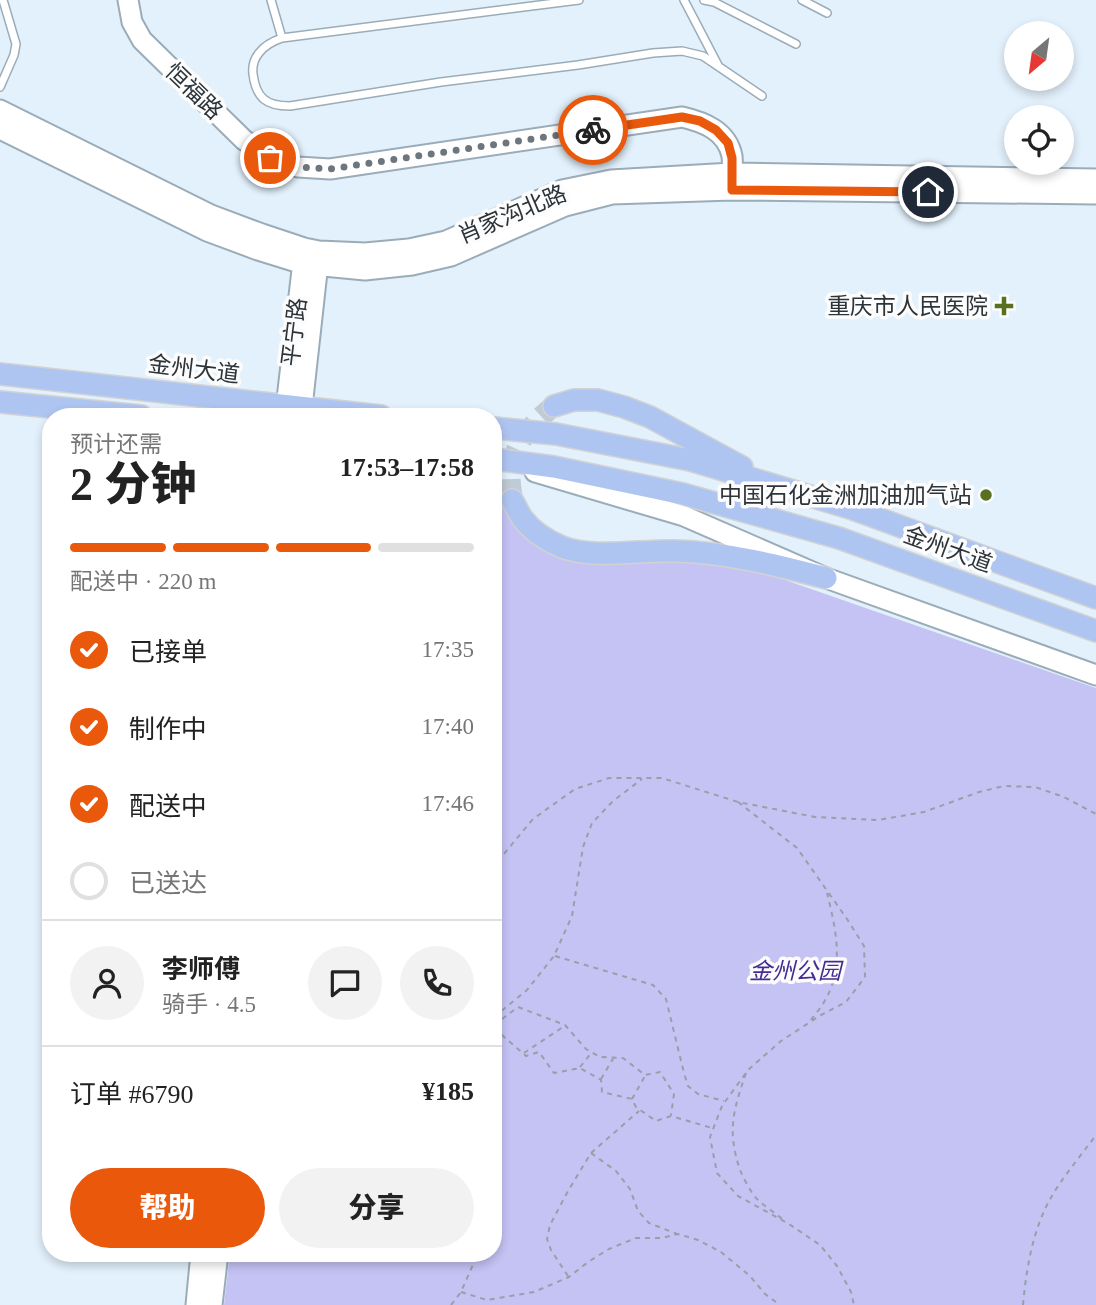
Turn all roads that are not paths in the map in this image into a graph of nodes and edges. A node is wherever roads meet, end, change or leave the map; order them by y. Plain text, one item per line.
1 (3, 0) edge
2 (128, 0) edge
3 (271, 0) edge
4 (579, 0) edge
5 (684, 0) edge
6 (704, 0) edge
7 (802, 0) edge
8 (827, 13) dead end
9 (282, 38) junction
10 (796, 44) dead end
11 (719, 67) junction
12 (0, 87) edge
13 (762, 96) dead end
14 (0, 110) edge
15 (0, 129) edge
16 (1096, 179) edge
17 (732, 182) junction
18 (1096, 194) edge
19 (311, 258) junction
20 (0, 373) edge
21 (0, 402) edge
22 (554, 406) tunnel mouth
23 (60, 408) edge
24 (263, 408) edge
25 (293, 408) edge
26 (502, 429) edge
27 (502, 461) edge
28 (502, 462) edge
29 (781, 488) junction
30 (512, 500) tunnel mouth
31 (826, 578) junction
32 (1094, 596) edge
33 (1096, 631) edge
34 (1096, 675) edge
35 (200, 1262) edge
36 (217, 1262) edge
37 (196, 1305) edge
38 (212, 1305) edge

1 - 12 lane
2 - 17 main road, 恒福路
3 - 9 lane
4 - 9 lane
5 - 11 lane
6 - 10 lane
7 - 8 lane
9 - 11 lane
11 - 13 lane
14 - 19 main road, 肖家沟北路
15 - 19 main road, 肖家沟北路
16 - 17 main road, 肖家沟北路
17 - 18 main road, 肖家沟北路
17 - 19 main road, 肖家沟北路
19 - 25 main road, 平宁路
20 - 24 main road, 金州大道
21 - 23 main road
22 - 29 main road
26 - 29 main road, 金州大道
27 - 33 main road, 金州大道
28 - 31 main road
29 - 32 main road, 金州大道
30 - 31 main road
31 - 34 main road
35 - 37 main road
36 - 38 main road

